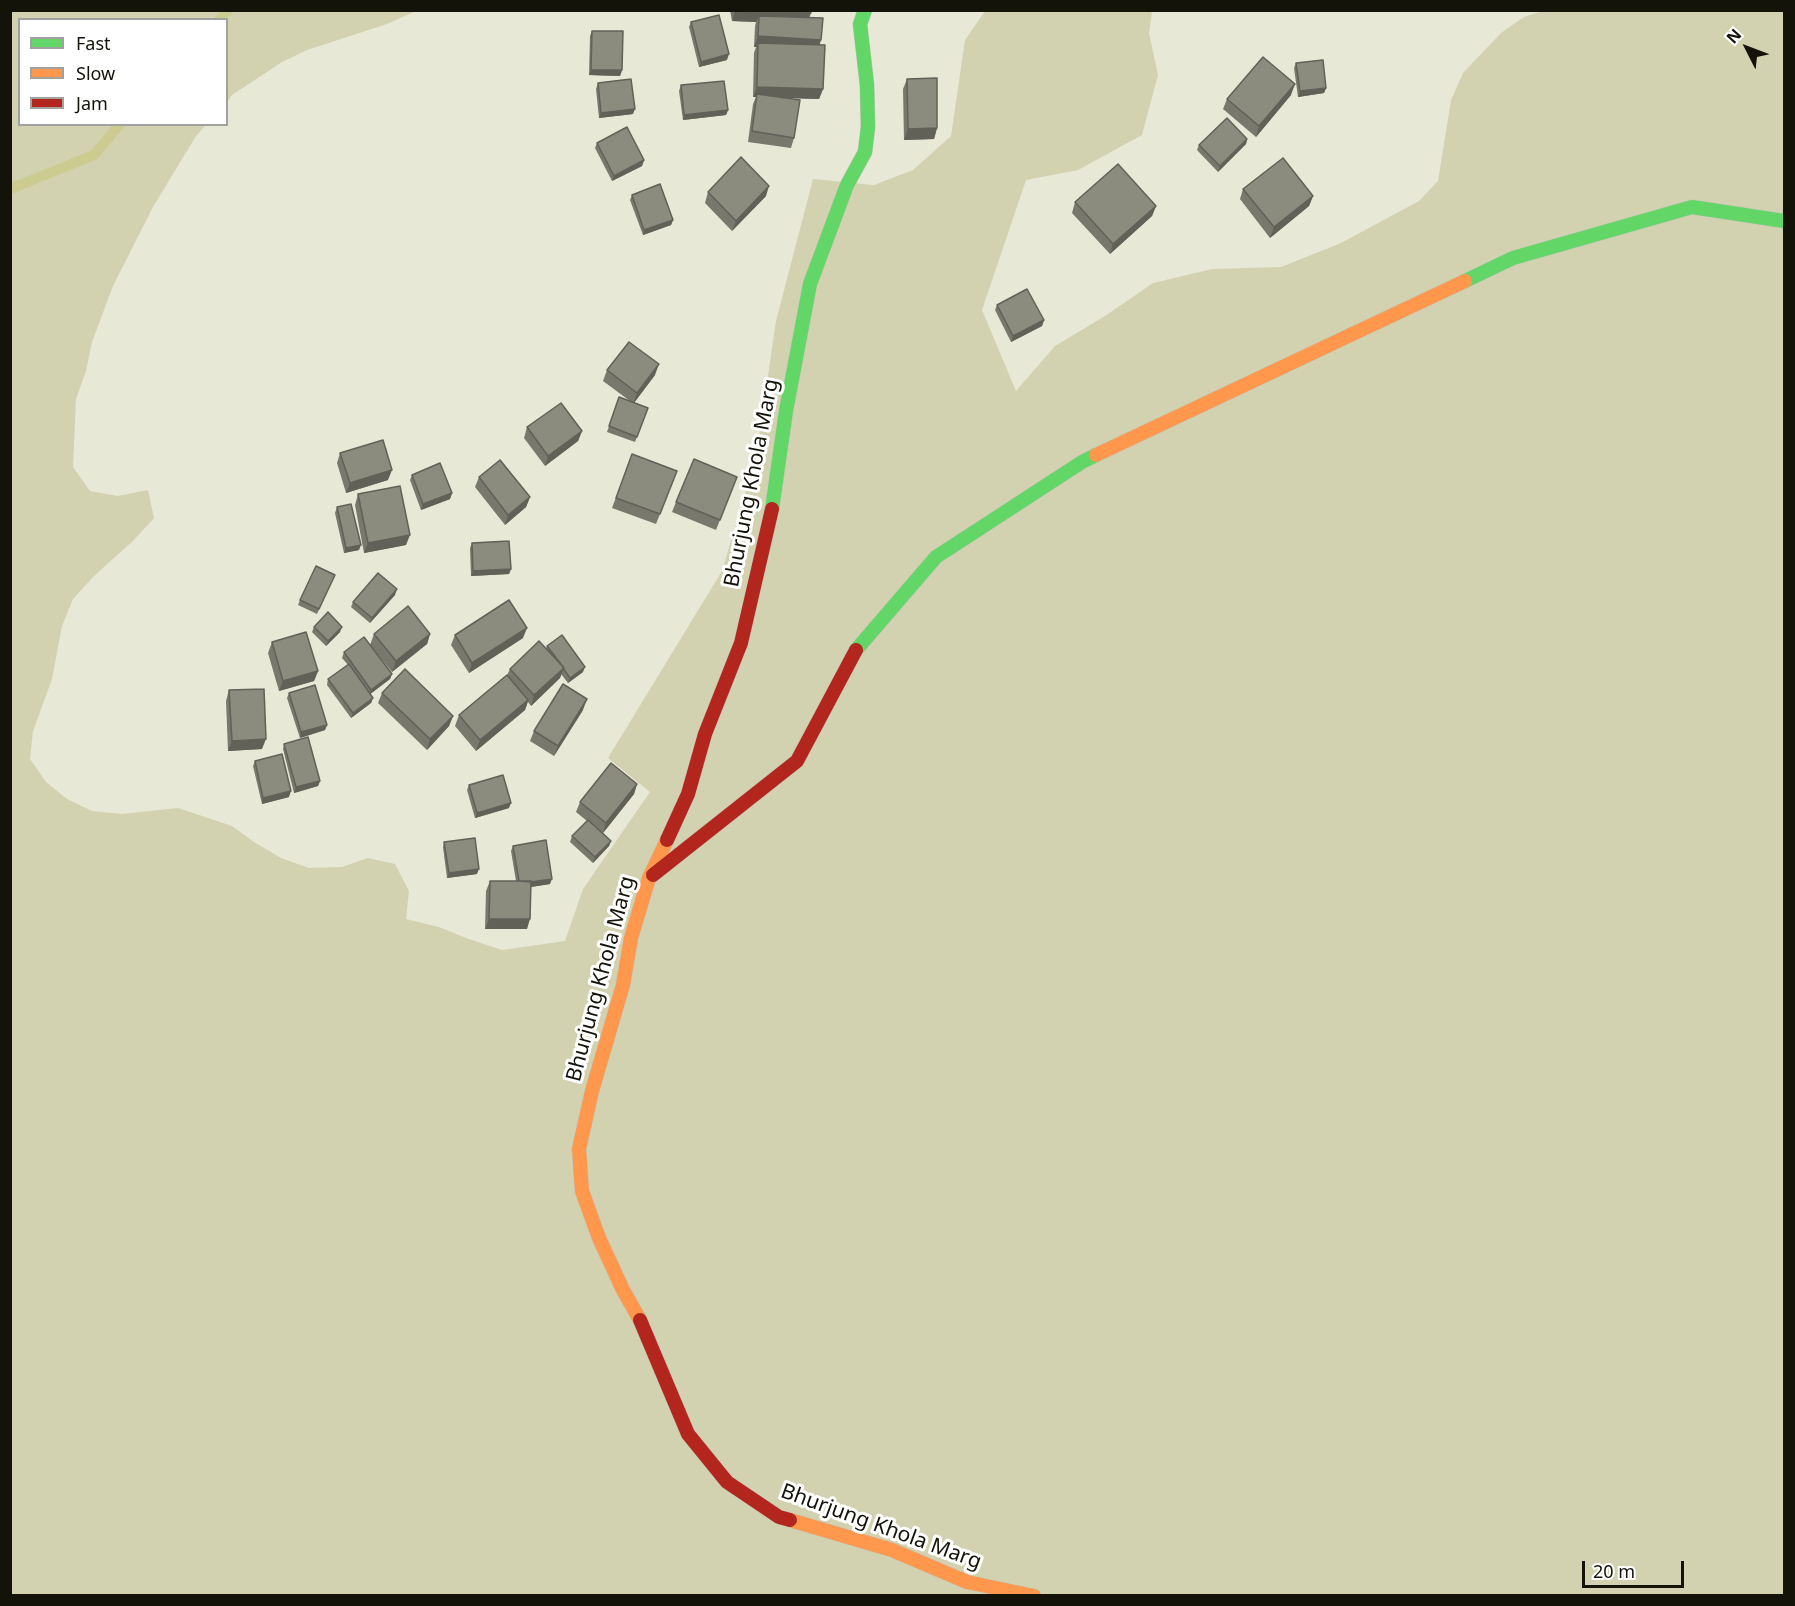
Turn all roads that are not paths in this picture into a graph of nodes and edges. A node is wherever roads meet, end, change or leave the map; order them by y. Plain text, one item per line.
1 (865, 10) edge
2 (1785, 221) edge
3 (649, 878) junction
4 (1034, 1596) edge

1 - 3 main road, Bhurjung Khola Marg
2 - 3 main road
3 - 4 main road, Bhurjung Khola Marg

